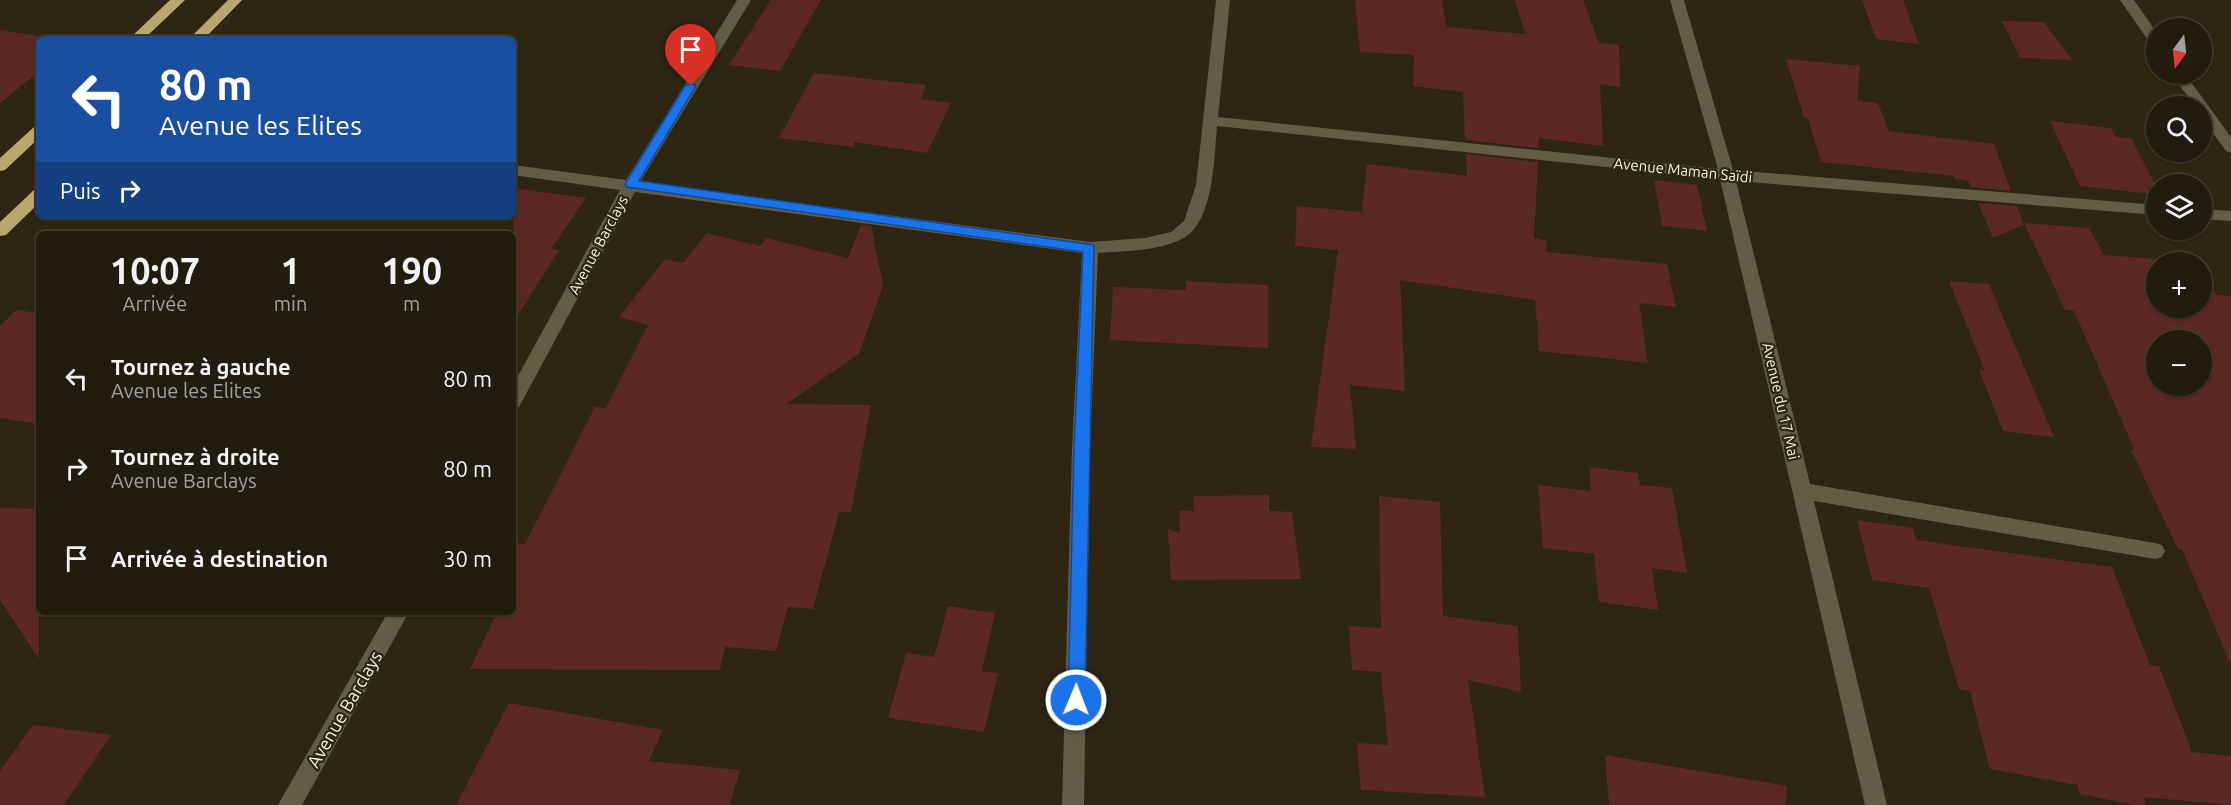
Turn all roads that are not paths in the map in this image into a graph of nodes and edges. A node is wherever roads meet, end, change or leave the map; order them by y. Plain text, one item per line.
1 (178, 0) edge
2 (235, 0) edge
3 (744, 0) edge
4 (1223, 0) edge
5 (1677, 0) edge
6 (2127, 0) edge
7 (2146, 27) edge
8 (139, 36) edge
9 (199, 36) edge
10 (1210, 121) junction
11 (2212, 121) edge
12 (36, 133) edge
13 (2231, 148) edge
14 (0, 166) edge
15 (516, 170) edge
16 (1727, 174) junction
17 (631, 184) junction
18 (36, 197) edge
19 (2146, 209) edge
20 (2212, 215) edge
21 (2231, 216) edge
22 (0, 231) edge
23 (1090, 248) junction
24 (516, 396) edge
25 (1802, 491) junction
26 (2155, 551) dead end
27 (397, 615) edge
28 (290, 805) edge
29 (1074, 805) edge
30 (1876, 805) edge

1 - 8 highway
2 - 9 highway
3 - 17 street, Avenue Barclays
4 - 10 street
5 - 16 street, Avenue du 17 Mai
6 - 7 street
10 - 16 street, Avenue Maman Saïdi
10 - 23 street
11 - 13 street
12 - 14 highway
15 - 17 street
16 - 19 street, Avenue Maman Saïdi
16 - 25 street, Avenue du 17 Mai
17 - 23 street
17 - 24 street, Avenue Barclays
18 - 22 highway
20 - 21 street
23 - 29 street
25 - 26 street
25 - 30 street, Avenue du 17 Mai
27 - 28 street, Avenue Barclays

